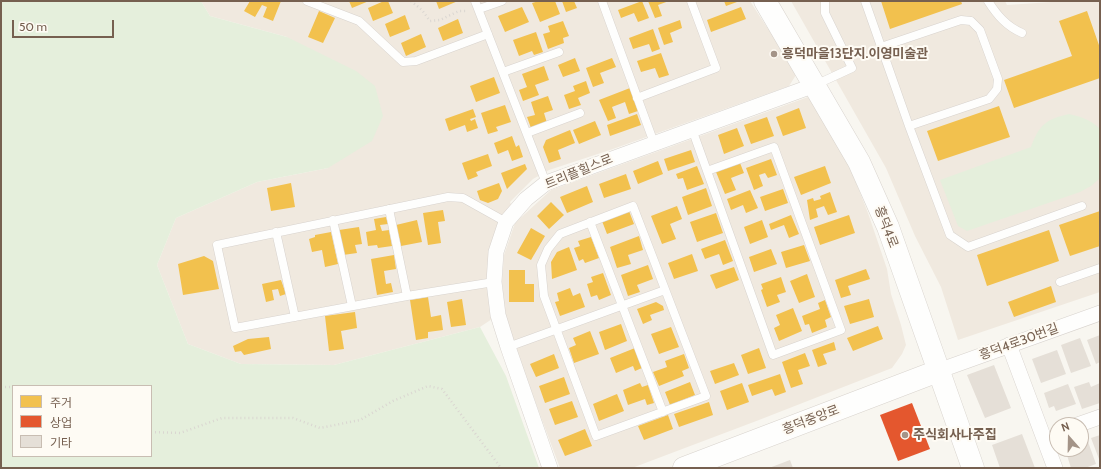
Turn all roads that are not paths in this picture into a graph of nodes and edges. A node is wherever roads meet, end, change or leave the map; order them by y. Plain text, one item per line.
1 (307, 1) edge
2 (475, 1) edge
3 (502, 1) edge
4 (602, 1) edge
5 (691, 1) edge
6 (765, 1) edge
7 (826, 1) edge
8 (865, 1) edge
9 (988, 1) edge
10 (478, 9) junction
11 (1022, 33) dead end
12 (488, 34) junction
13 (881, 47) junction
14 (559, 52) dead end
15 (503, 72) junction
16 (814, 85) junction
17 (637, 98) junction
18 (580, 113) dead end
19 (909, 126) junction
20 (692, 129) junction
21 (527, 133) junction
22 (654, 143) junction
23 (707, 171) junction
24 (546, 183) junction
25 (1082, 206) dead end
26 (389, 208) junction
27 (333, 220) junction
28 (506, 222) junction
29 (590, 222) junction
30 (276, 232) junction
31 (1100, 268) edge
32 (494, 282) junction
33 (1060, 282) dead end
34 (665, 290) junction
35 (407, 296) junction
36 (352, 306) junction
37 (622, 306) junction
38 (1100, 313) edge
39 (295, 317) junction
40 (556, 330) junction
41 (1009, 345) junction
42 (508, 347) junction
43 (938, 371) junction
44 (663, 412) junction
45 (1100, 417) edge
46 (1089, 421) edge
47 (1049, 433) edge
48 (1053, 457) edge
49 (550, 468) edge
50 (684, 468) edge
51 (973, 468) edge
52 (1055, 468) edge

1 - 12 lane
2 - 10 lane
3 - 10 lane
4 - 17 lane
5 - 17 lane
6 - 16 street, 흥덕4로
7 - 16 lane
8 - 13 lane
9 - 11 lane
10 - 12 lane
12 - 15 lane
13 - 19 lane
13 - 19 lane
14 - 15 lane
15 - 21 lane
16 - 20 street, 트리플힐스로
16 - 43 street, 흥덕4로
17 - 22 lane
18 - 21 lane
19 - 25 lane
20 - 22 street, 트리플힐스로
20 - 23 lane
21 - 24 lane
22 - 24 street, 트리플힐스로
23 - 23 lane
24 - 28 street, 트리플힐스로
26 - 27 lane
26 - 28 lane
26 - 35 lane
27 - 30 lane
27 - 36 lane
28 - 32 street, 트리플힐스로
29 - 34 lane
29 - 37 lane
29 - 40 lane
30 - 39 lane
30 - 39 lane
31 - 33 lane
32 - 35 lane
32 - 42 street, 트리플힐스로
34 - 37 lane
34 - 44 lane
35 - 36 lane
36 - 39 lane
37 - 40 lane
37 - 44 lane
38 - 41 street, 흥덕4로30번길
40 - 42 lane
40 - 44 lane
41 - 43 street, 흥덕4로30번길
41 - 47 street
42 - 49 street, 트리플힐스로
43 - 50 street, 흥덕중앙로
43 - 51 street, 흥덕4로
45 - 46 street
48 - 52 street

